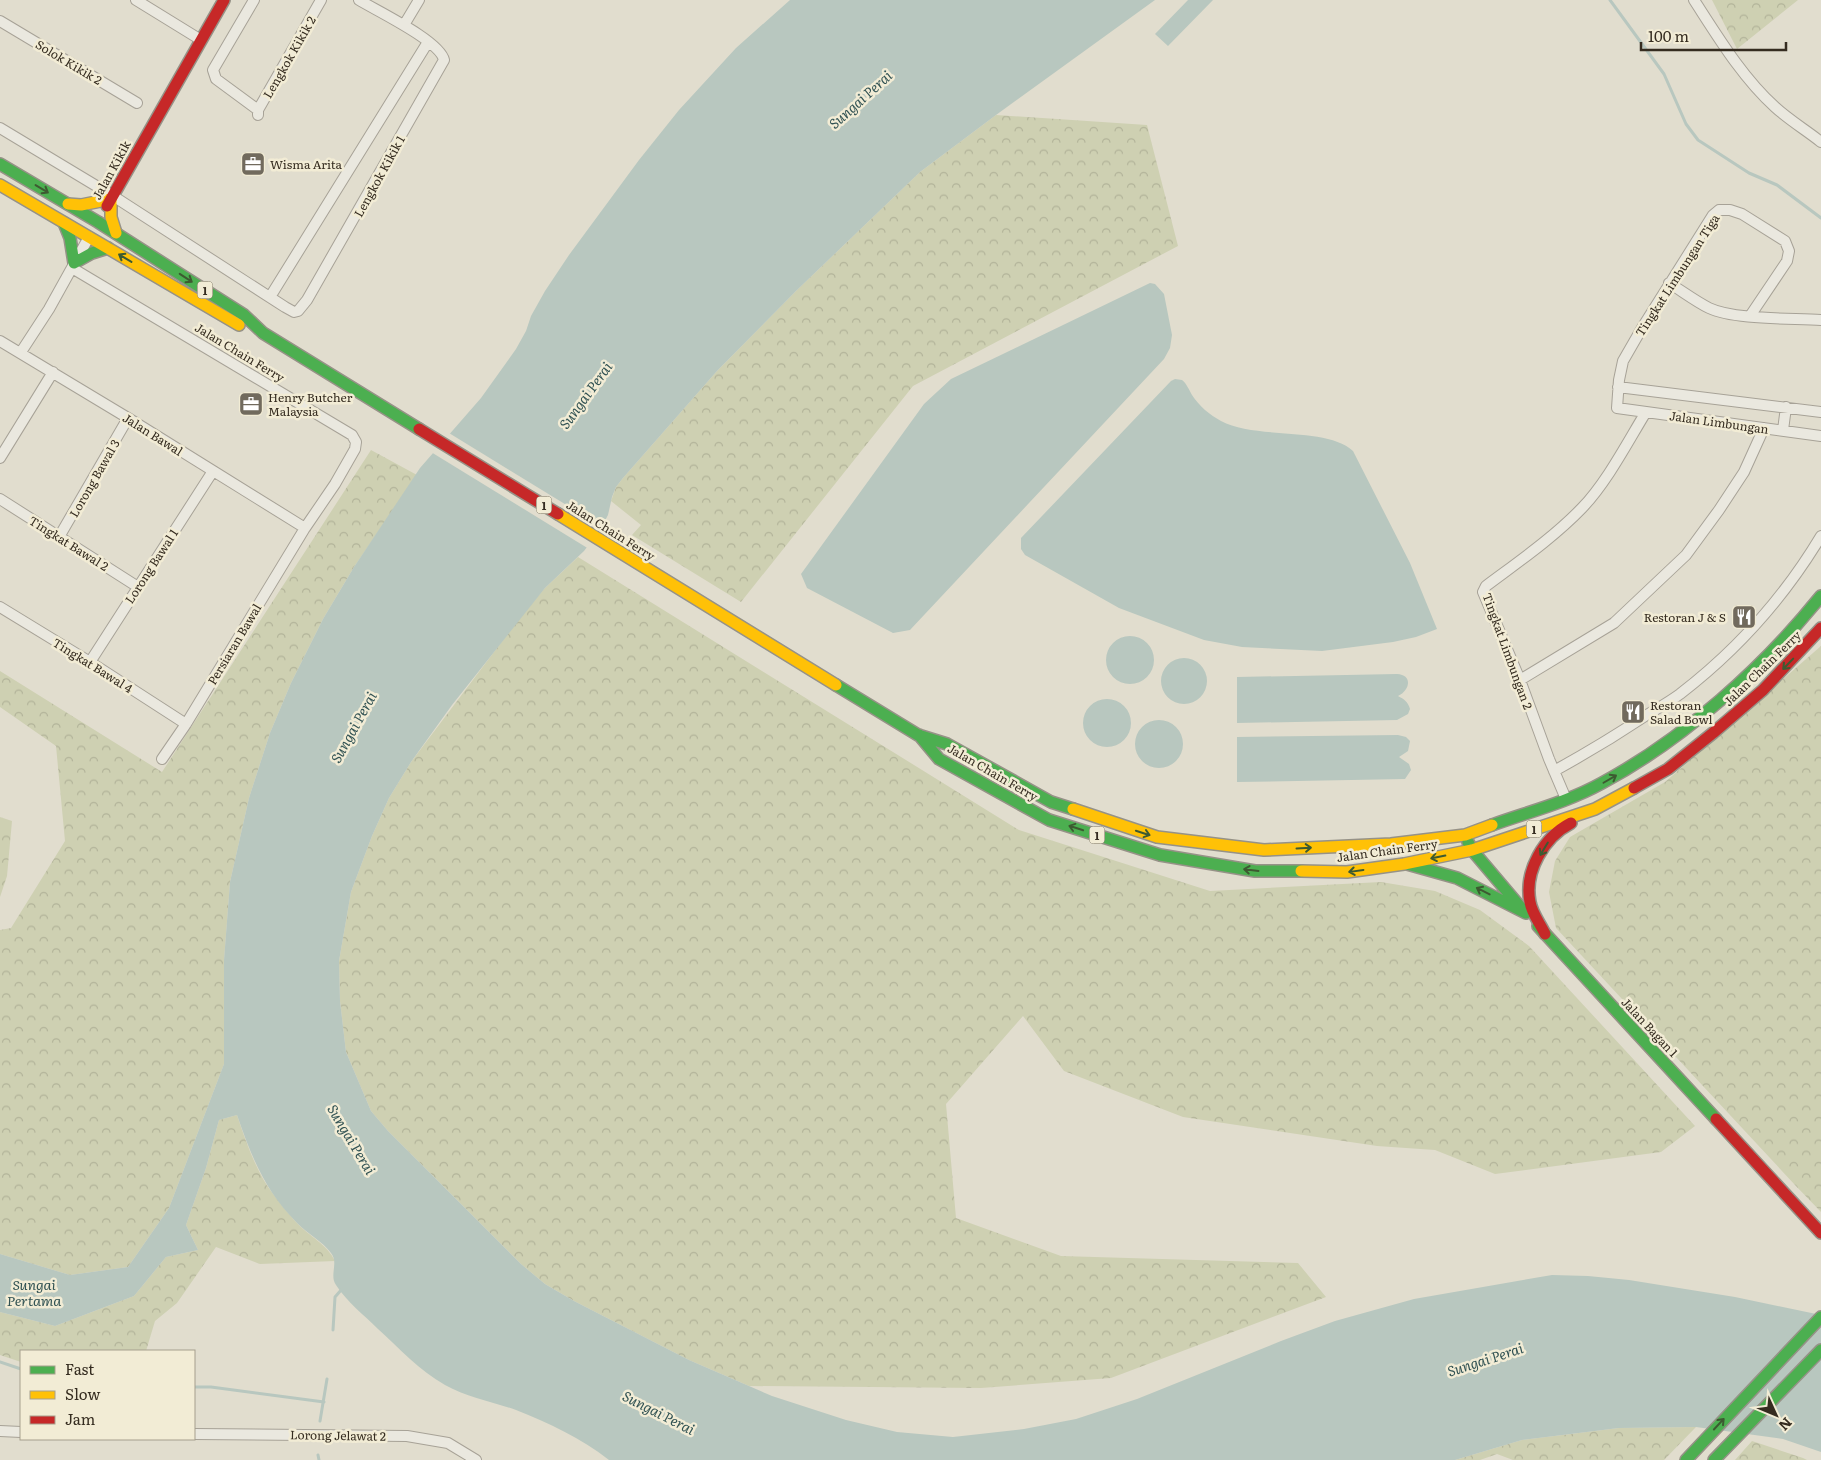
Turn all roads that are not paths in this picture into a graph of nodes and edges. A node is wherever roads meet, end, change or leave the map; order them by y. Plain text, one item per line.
1 (136, 0) edge
2 (224, 0) edge
3 (254, 0) edge
4 (321, 0) edge
5 (359, 0) edge
6 (419, 0) edge
7 (1694, 0) edge
8 (0, 21) edge
9 (404, 25) junction
10 (201, 40) junction
11 (428, 42) junction
12 (138, 102) dead end
13 (0, 128) edge
14 (1821, 142) edge
15 (0, 164) edge
16 (0, 185) edge
17 (112, 198) junction
18 (68, 204) junction
19 (98, 222) junction
20 (64, 223) junction
21 (116, 233) junction
22 (89, 237) junction
23 (108, 248) junction
24 (73, 265) junction
25 (1669, 283) junction
26 (270, 297) junction
27 (1750, 316) junction
28 (1821, 320) edge
29 (263, 332) junction
30 (0, 341) edge
31 (21, 352) junction
32 (53, 372) junction
33 (1618, 386) junction
34 (1617, 408) joint
35 (1786, 408) junction
36 (1646, 412) junction
37 (1821, 412) edge
38 (128, 418) junction
39 (1764, 428) junction
40 (1783, 430) junction
41 (1821, 436) edge
42 (0, 458) edge
43 (213, 471) junction
44 (0, 500) edge
45 (305, 528) junction
46 (1821, 536) edge
47 (60, 537) junction
48 (138, 587) junction
49 (1821, 596) edge
50 (0, 607) edge
51 (1821, 628) edge
52 (90, 662) junction
53 (1520, 680) junction
54 (186, 724) junction
55 (918, 735) junction
56 (162, 759) dead end
57 (1554, 771) junction
58 (1566, 799) junction
59 (1595, 808) junction
60 (1465, 835) junction
61 (1472, 850) junction
62 (1404, 864) junction
63 (1526, 913) junction
64 (1546, 934) junction
65 (1821, 1233) edge
66 (1821, 1316) edge
67 (1821, 1350) edge
68 (0, 1431) edge
69 (20, 1432) edge
70 (195, 1434) edge
71 (476, 1460) edge
72 (1686, 1460) edge
73 (1714, 1460) edge

1 - 10 street
2 - 10 main road, Jalan Kikik
3 - 4 street, Lengkok Kikik 2
5 - 9 street, Lengkok Kikik 1
6 - 9 street
7 - 14 street
8 - 12 street, Solok Kikik 2
9 - 11 street, Lengkok Kikik 1
10 - 17 main road, Jalan Kikik
11 - 26 street
11 - 26 street, Lengkok Kikik 1
13 - 17 street
15 -> 18 main road, Jalan Chain Ferry / 1
16 - 20 main road, Jalan Chain Ferry / 1
17 - 18 main road
17 - 19 main road, Jalan Kikik
17 - 21 main road
17 - 26 street
18 - 19 main road, Jalan Chain Ferry / 1
19 - 21 main road, Jalan Chain Ferry / 1
19 - 22 main road, Jalan Kikik
20 - 22 main road, Jalan Chain Ferry / 1
20 - 24 main road
21 -> 29 main road, Jalan Chain Ferry / 1
22 - 23 main road, Jalan Chain Ferry / 1
22 - 24 street, Jalan Kikik
23 - 24 main road
29 -> 23 main road, Jalan Chain Ferry / 1
24 - 31 street, Jalan Kikik
24 - 45 street, Jalan Chain Ferry
25 - 27 street
25 - 27 street, Tingkat Limbungan Tiga
25 - 33 street, Tingkat Limbungan Tiga
27 - 28 street
29 - 55 main road, Jalan Chain Ferry / 1
30 - 31 street, Jalan Bawal
31 - 32 street, Jalan Bawal
32 - 38 street, Jalan Bawal
32 - 42 street
33 - 34 street, Tingkat Limbungan Tiga
33 - 35 street, Jalan Limbungan
34 - 36 street, Jalan Limbungan
35 - 37 street, Jalan Limbungan
35 - 40 street
36 - 39 street, Jalan Limbungan
36 - 53 street, Tingkat Limbungan 2
38 - 43 street, Jalan Bawal
38 - 47 street, Lorong Bawal 3
39 - 40 street, Jalan Limbungan
39 - 53 street
40 - 41 street, Jalan Limbungan
43 - 45 street, Jalan Bawal
43 - 48 street, Lorong Bawal 1
44 - 47 street, Tingkat Bawal 2
45 - 54 street, Persiaran Bawal
46 - 57 street
47 - 48 street, Tingkat Bawal 2
48 - 52 street, Lorong Bawal 1
58 -> 49 main road, Jalan Chain Ferry / 1
50 - 52 street, Tingkat Bawal 4
51 -> 59 main road, Jalan Chain Ferry / 1
52 - 54 street, Tingkat Bawal 4
53 - 57 street, Tingkat Limbungan 2
54 - 56 street, Persiaran Bawal
55 -> 60 main road, Jalan Chain Ferry / 1
62 -> 55 main road, Jalan Chain Ferry / 1
57 - 58 street, Tingkat Limbungan 2
58 - 60 main road, Jalan Chain Ferry / 1
59 - 61 main road, Jalan Chain Ferry / 1
59 -> 64 main road
60 - 61 main road, Jalan Bagan 1
61 -> 62 main road, Jalan Chain Ferry / 1
61 - 63 main road, Jalan Bagan 1
63 -> 62 main road
63 - 64 main road, Jalan Bagan 1
64 - 65 main road, Jalan Bagan 1
72 -> 66 main road
67 - 73 main road
68 - 69 street
70 - 71 street, Lorong Jelawat 2

